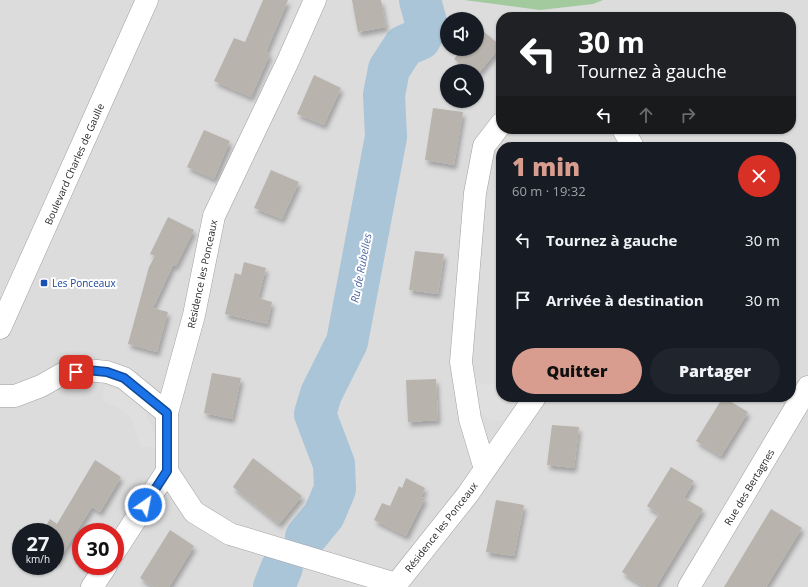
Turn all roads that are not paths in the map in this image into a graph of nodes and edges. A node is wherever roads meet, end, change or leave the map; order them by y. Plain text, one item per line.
1 (148, 0) edge
2 (315, 0) edge
3 (496, 130) edge
4 (0, 328) edge
5 (808, 387) edge
6 (0, 396) edge
7 (532, 402) edge
8 (167, 413) junction
9 (485, 469) junction
10 (167, 471) junction
11 (124, 537) edge
12 (100, 575) edge
13 (395, 585) edge
14 (92, 587) edge
15 (689, 587) edge

1 - 4 street, Boulevard Charles de Gaulle
2 - 8 street, Résidence les Ponceaux
3 - 9 street
5 - 15 street, Rue des Bertagnes
6 - 8 street
7 - 9 street, Résidence les Ponceaux
8 - 10 street, Résidence les Ponceaux
9 - 13 street, Résidence les Ponceaux
10 - 11 street
10 - 13 street, Résidence les Ponceaux
12 - 14 street

